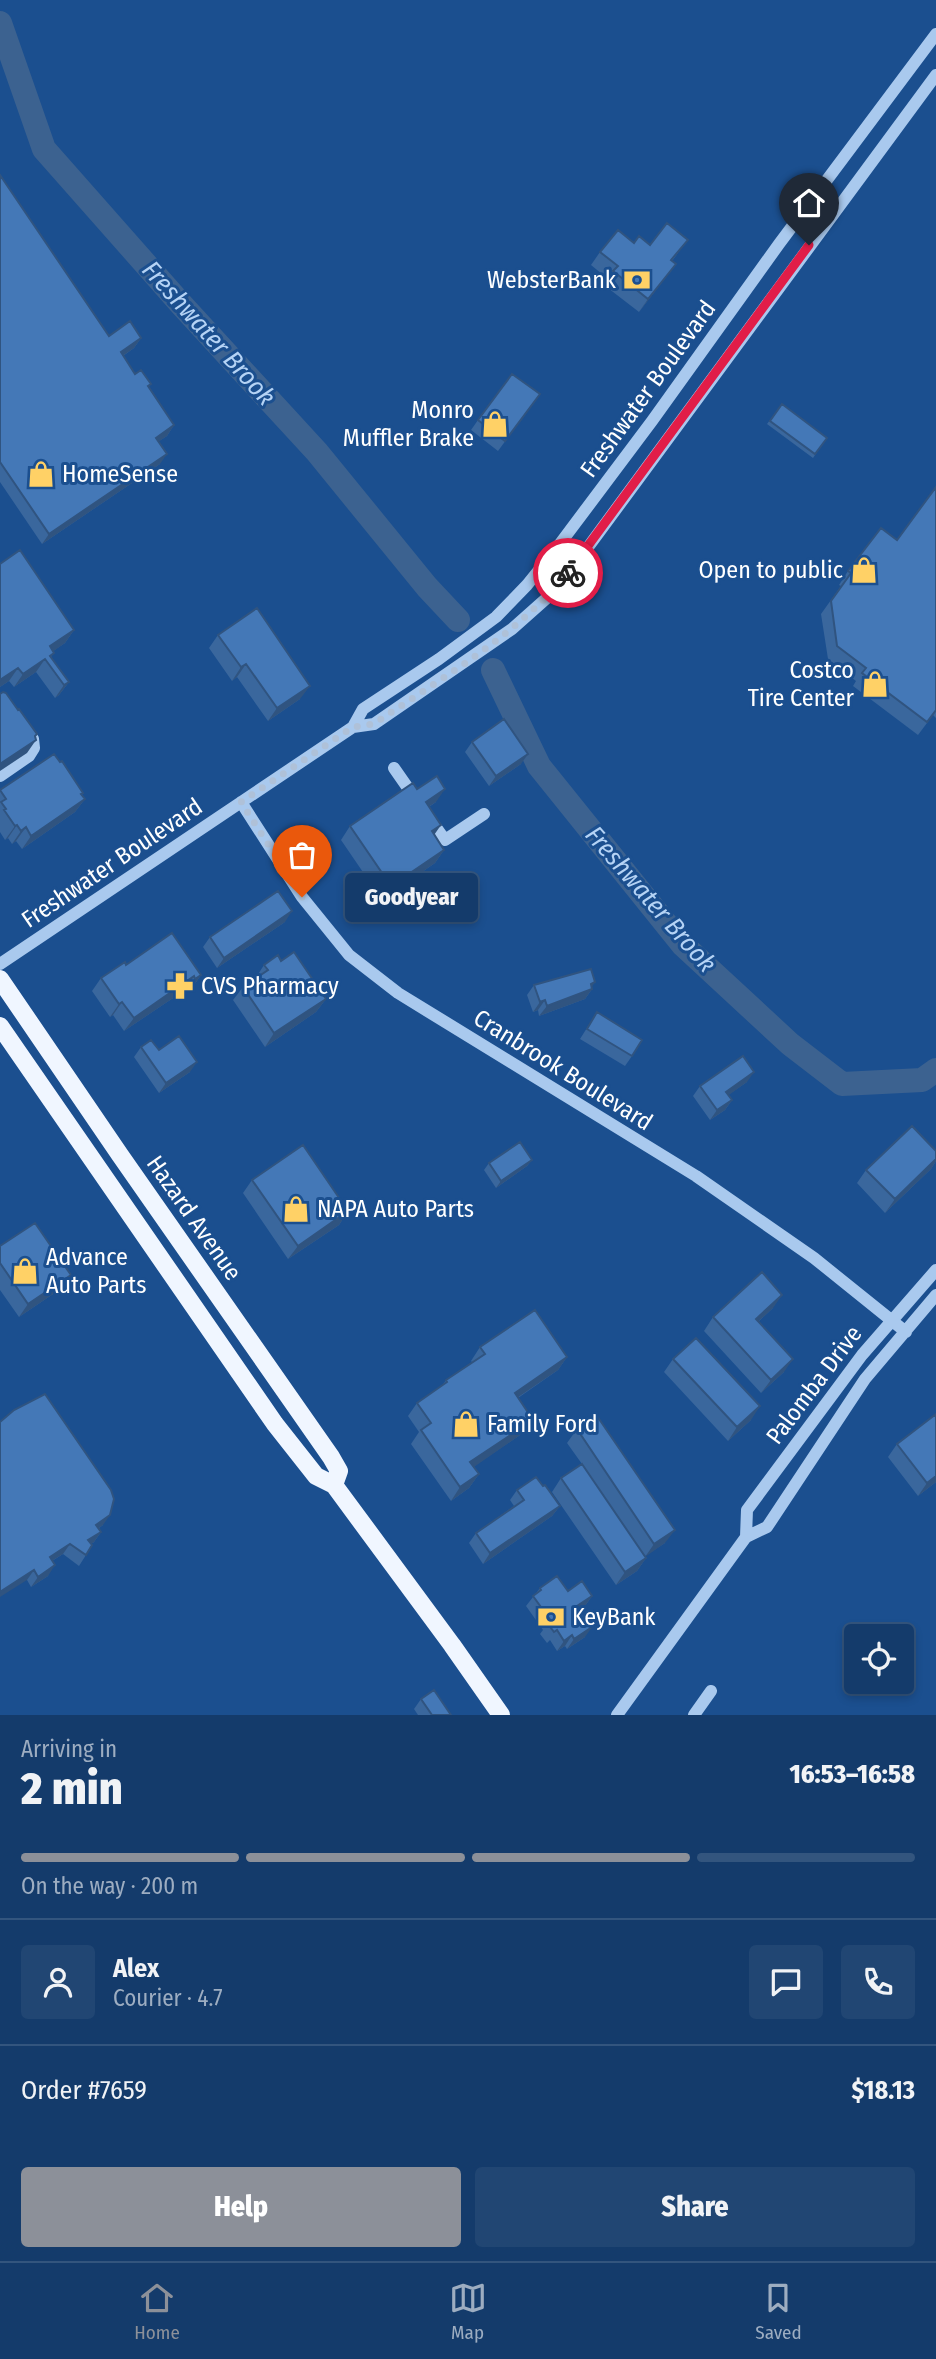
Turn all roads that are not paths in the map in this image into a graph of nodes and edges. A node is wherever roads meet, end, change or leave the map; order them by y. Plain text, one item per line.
1 (936, 34) edge
2 (936, 75) edge
3 (892, 93) junction
4 (911, 108) junction
5 (652, 421) junction
6 (671, 436) junction
7 (20, 721) edge
8 (353, 727) junction
9 (394, 768) dead end
10 (0, 776) edge
11 (241, 802) junction
12 (484, 814) dead end
13 (0, 964) edge
14 (0, 979) edge
15 (0, 1026) edge
16 (936, 1270) edge
17 (936, 1296) edge
18 (192, 1305) junction
19 (891, 1320) junction
20 (906, 1332) junction
21 (244, 1333) junction
22 (334, 1485) junction
23 (746, 1536) junction
24 (711, 1691) dead end
25 (501, 1715) edge
26 (617, 1715) edge
27 (694, 1715) edge

1 - 3 street, Freshwater Boulevard
2 - 4 street, Freshwater Boulevard
3 - 4 street
3 - 5 street, Freshwater Boulevard
4 - 6 street, Freshwater Boulevard
5 - 6 street
5 - 8 street, Freshwater Boulevard
6 - 8 street, Freshwater Boulevard
7 - 10 street
8 - 11 street, Freshwater Boulevard
9 - 12 street
11 - 13 street, Freshwater Boulevard
11 - 19 street, Cranbrook Boulevard
14 - 21 main road, Hazard Avenue
15 - 18 main road, Hazard Avenue
16 - 19 street, Palomba Drive
17 - 20 street, Palomba Drive
18 - 21 main road
18 - 22 main road, Hazard Avenue
19 - 20 street, Cranbrook Boulevard
19 - 23 street, Palomba Drive
20 - 23 street, Palomba Drive
21 - 22 main road, Hazard Avenue
22 - 25 main road, Hazard Avenue
23 - 26 street, Palomba Drive
24 - 27 street

